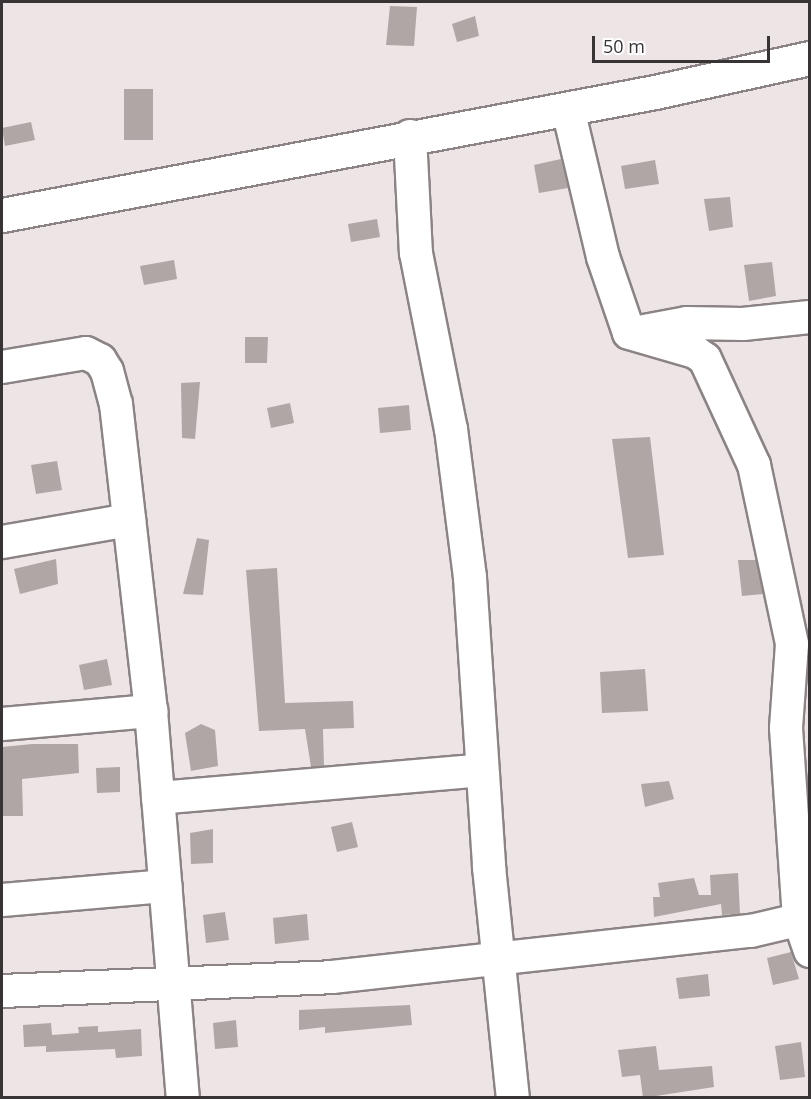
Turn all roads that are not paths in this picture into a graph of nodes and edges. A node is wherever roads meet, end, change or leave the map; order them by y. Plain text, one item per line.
1 (810, 58) edge
2 (568, 109) junction
3 (410, 136) junction
4 (2, 215) edge
5 (810, 317) edge
6 (630, 333) junction
7 (2, 367) edge
8 (129, 520) junction
9 (2, 542) edge
10 (150, 711) junction
11 (2, 724) edge
12 (482, 770) junction
13 (158, 798) junction
14 (165, 886) junction
15 (2, 900) edge
16 (804, 918) edge
17 (810, 951) edge
18 (501, 958) junction
19 (172, 986) junction
20 (2, 991) edge
21 (183, 1098) edge
22 (513, 1098) edge

1 - 2 main road
2 - 3 main road
2 - 6 street
3 - 4 main road
3 - 12 street
5 - 6 street
6 - 16 street
7 - 8 street
8 - 9 street
8 - 10 street
10 - 11 street
10 - 13 street
12 - 13 street
12 - 18 street
13 - 14 street
14 - 15 street
14 - 19 street
16 - 17 street
16 - 18 street
18 - 19 street
18 - 22 street
19 - 20 street
19 - 21 street

